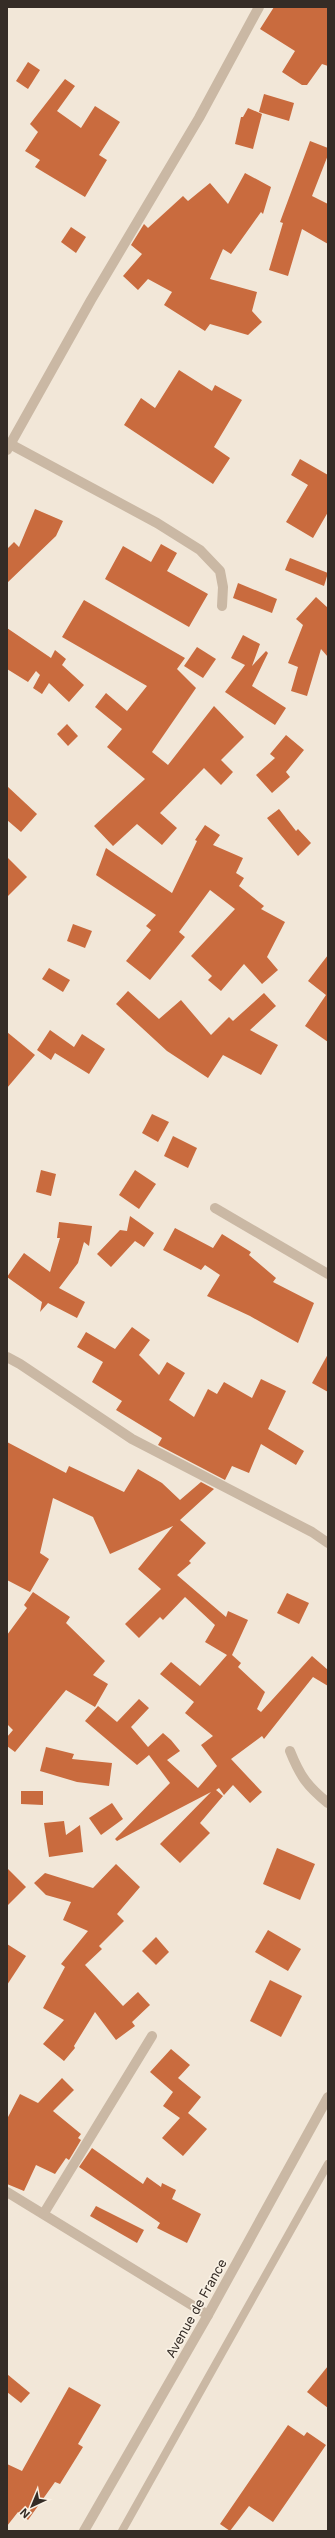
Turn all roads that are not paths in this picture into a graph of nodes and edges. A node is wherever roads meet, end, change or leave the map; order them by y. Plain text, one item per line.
1 (258, 7) edge
2 (9, 447) edge
3 (222, 606) dead end
4 (215, 1208) dead end
5 (328, 1274) edge
6 (7, 1358) edge
7 (328, 1543) edge
8 (290, 1751) dead end
9 (328, 1803) edge
10 (152, 2036) dead end
11 (328, 2097) edge
12 (328, 2164) edge
13 (7, 2192) edge
14 (44, 2213) junction
15 (208, 2315) junction
16 (84, 2531) edge
17 (122, 2531) edge

1 - 2 street
2 - 3 street
4 - 5 street
6 - 7 street
8 - 9 street
10 - 14 street
11 - 15 street, Avenue de France
12 - 17 lane
13 - 14 street
14 - 15 street
15 - 16 street, Avenue de France

